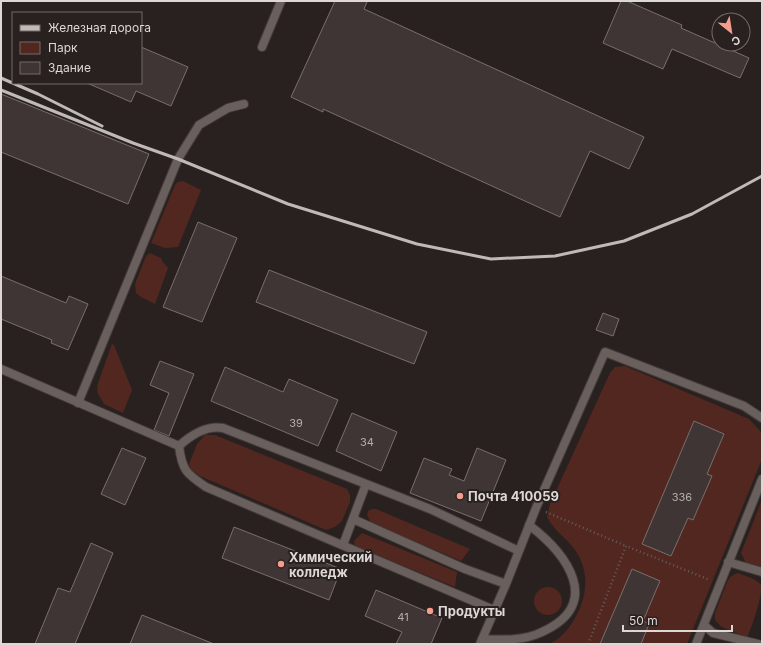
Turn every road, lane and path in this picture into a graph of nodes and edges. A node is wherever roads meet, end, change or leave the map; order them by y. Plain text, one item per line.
1 (281, 1) edge
2 (262, 47) dead end
3 (244, 104) dead end
4 (1, 369) edge
5 (78, 404) junction
6 (762, 418) edge
7 (179, 446) junction
8 (762, 479) edge
9 (366, 484) junction
10 (536, 508) junction
11 (353, 519) junction
12 (530, 526) junction
13 (343, 545) junction
14 (626, 546) junction
15 (519, 551) junction
16 (728, 562) junction
17 (762, 572) edge
18 (506, 584) junction
19 (720, 584) junction
20 (494, 610) junction
21 (704, 625) junction
22 (481, 642) edge
23 (588, 644) edge
24 (696, 644) edge
25 (758, 644) edge

1 - 2 lane
3 - 5 lane
4 - 5 lane
5 - 7 lane
6 - 10 lane
7 - 9 lane
7 - 13 lane
8 - 16 lane
9 - 11 lane
9 - 15 lane
10 - 12 lane
10 - 14 path
11 - 13 lane
11 - 18 lane
12 - 15 lane
12 - 22 lane
13 - 20 lane
14 - 19 path
14 - 23 path
15 - 18 lane
16 - 17 lane
16 - 19 lane
18 - 20 lane
19 - 21 lane
20 - 22 lane
21 - 24 lane
21 - 25 lane

